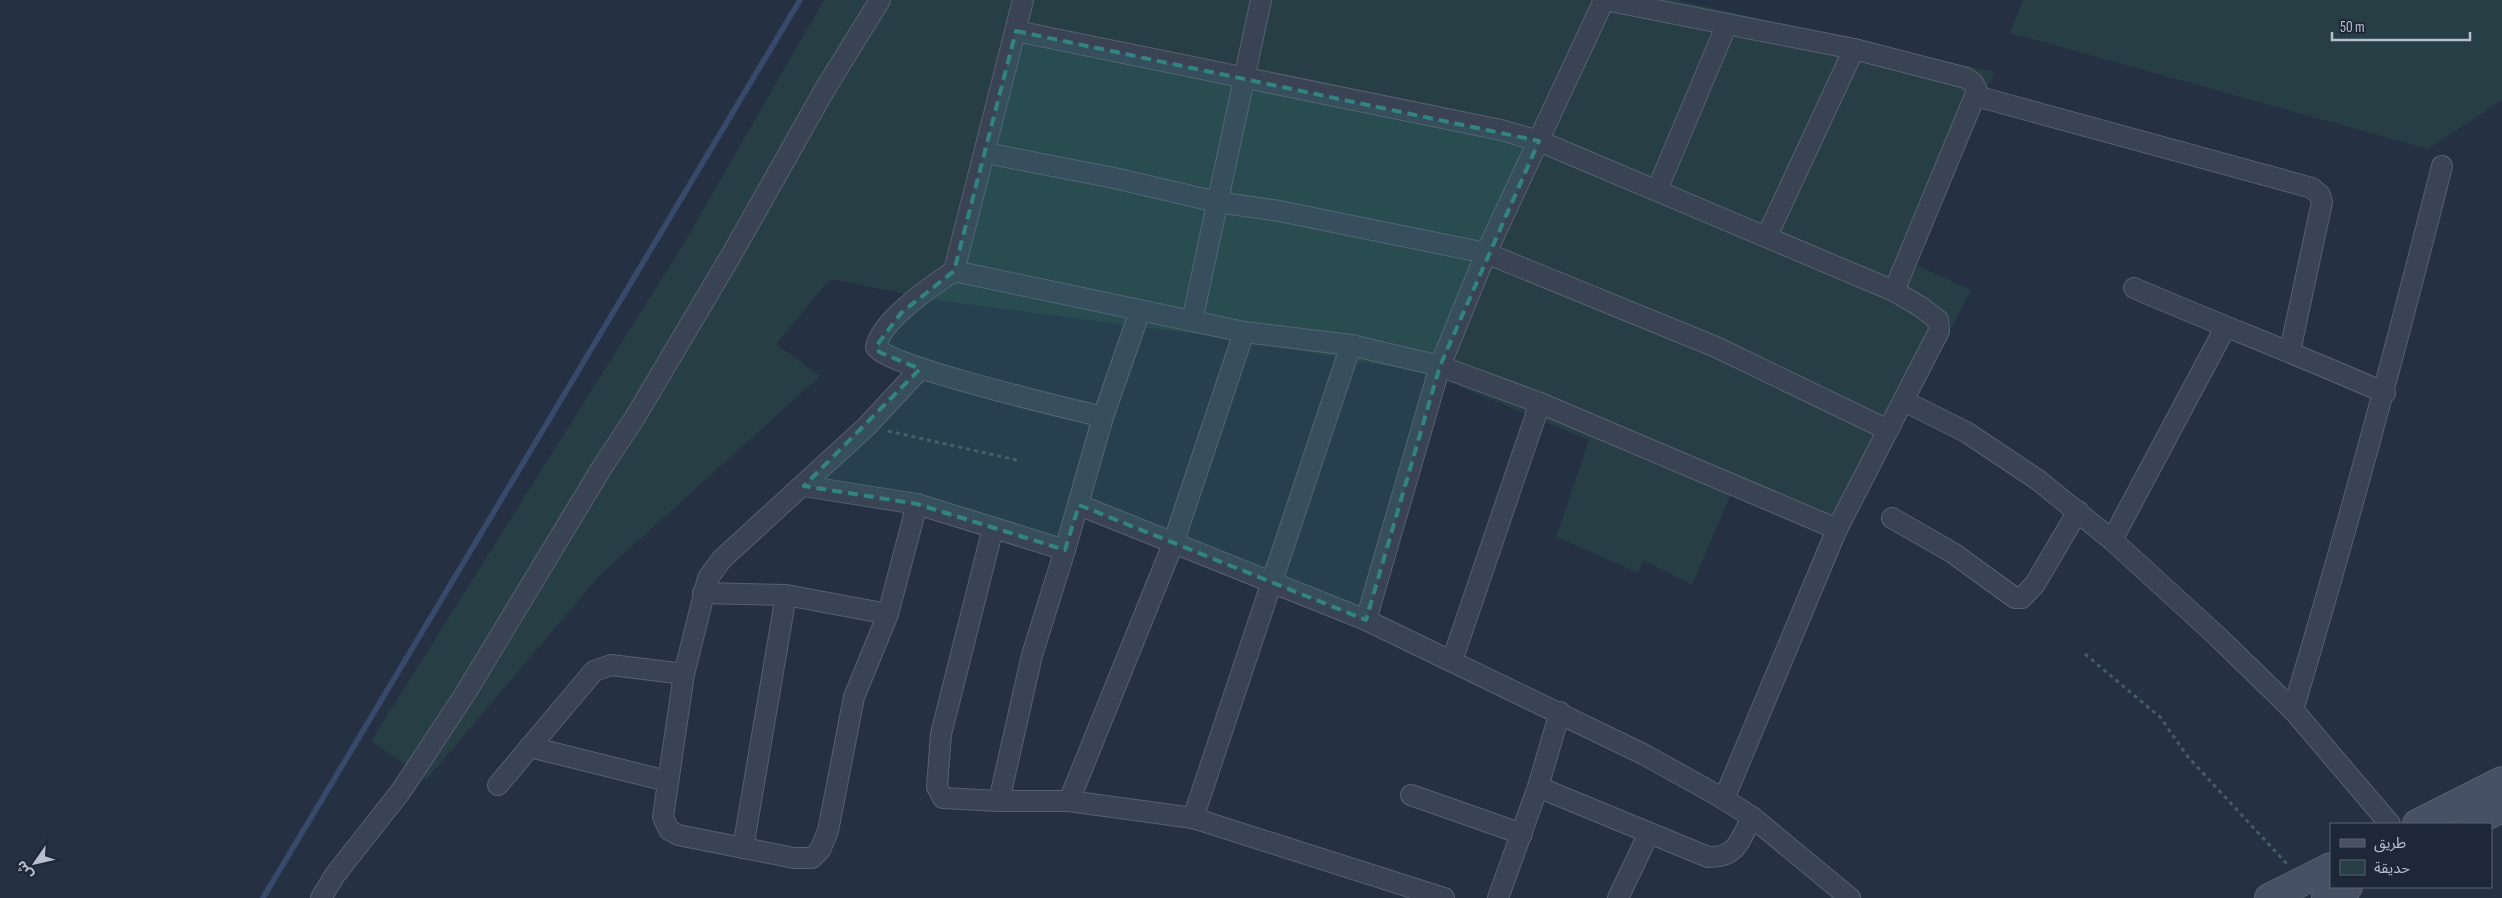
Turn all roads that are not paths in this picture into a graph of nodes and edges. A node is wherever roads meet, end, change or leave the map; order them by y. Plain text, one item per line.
1 (880, 0) edge
2 (1023, 0) edge
3 (1261, 0) edge
4 (1604, 0) edge
5 (1727, 24) junction
6 (1016, 31) junction
7 (1854, 49) junction
8 (1245, 76) junction
9 (1976, 96) junction
10 (1539, 141) junction
11 (986, 153) junction
12 (2442, 166) dead end
13 (1657, 190) junction
14 (1217, 202) junction
15 (1768, 236) junction
16 (1486, 253) junction
17 (954, 271) junction
18 (2134, 288) dead end
19 (1894, 291) junction
20 (1140, 311) junction
21 (1192, 321) junction
22 (2225, 328) junction
23 (1244, 332) junction
24 (1352, 345) junction
25 (2290, 351) junction
26 (1440, 366) junction
27 (920, 369) junction
28 (2384, 393) junction
29 (1904, 401) junction
30 (1540, 403) junction
31 (1103, 417) junction
32 (1888, 430) junction
33 (804, 486) junction
34 (917, 504) junction
35 (1079, 505) junction
36 (2078, 511) junction
37 (1892, 518) dead end
38 (993, 528) junction
39 (1837, 529) junction
40 (2112, 540) junction
41 (1173, 544) junction
42 (1065, 550) junction
43 (1274, 581) junction
44 (703, 593) junction
45 (786, 595) junction
46 (888, 614) junction
47 (1366, 620) junction
48 (1452, 661) junction
49 (684, 674) junction
50 (2293, 710) junction
51 (1560, 712) junction
52 (530, 747) junction
53 (667, 781) junction
54 (2502, 781) edge
55 (498, 785) dead end
56 (1538, 788) junction
57 (1411, 795) dead end
58 (1724, 799) junction
59 (999, 801) junction
60 (1069, 801) junction
61 (2502, 808) edge
62 (1752, 817) junction
63 (1193, 818) junction
64 (2389, 823) edge
65 (2419, 823) edge
66 (2472, 823) edge
67 (1649, 833) junction
68 (1522, 834) junction
69 (743, 848) junction
70 (2330, 868) edge
71 (2346, 888) edge
72 (321, 898) edge
73 (1444, 898) edge
74 (1498, 898) edge
75 (1618, 898) edge
76 (1850, 898) edge
77 (2269, 898) edge
78 (2326, 898) edge

1 - 72 street
2 - 6 street
3 - 8 street
4 - 5 street
4 - 10 street
5 - 7 street
5 - 13 street
6 - 8 street
6 - 11 street
7 - 9 street
7 - 15 street
8 - 10 street
8 - 14 street
9 - 19 street
9 - 25 street
10 - 13 street
10 - 16 street
11 - 14 street
11 - 17 street
12 - 28 street
13 - 15 street
14 - 16 street
14 - 21 street
15 - 19 street
16 - 26 street
16 - 32 street
17 - 20 street
17 - 27 street
18 - 22 street
19 - 29 street
20 - 21 street
20 - 31 street
21 - 23 street
22 - 25 street
22 - 40 street
23 - 24 street
23 - 41 street
24 - 26 street
24 - 43 street
25 - 28 street
26 - 30 street
26 - 47 street
27 - 31 street
27 - 33 street
28 - 50 street
29 - 32 street
29 - 36 street
30 - 39 street
30 - 48 street
31 - 35 street
32 - 39 street
33 - 34 street
33 - 44 street
34 - 38 street
34 - 46 street
35 - 41 street
35 - 42 street
36 - 37 street
36 - 40 street
38 - 42 street
38 - 59 street
39 - 58 street
40 - 50 street
41 - 43 street
41 - 60 street
42 - 59 street
43 - 47 street
43 - 63 street
44 - 45 street
44 - 49 street
45 - 46 street
45 - 69 street
46 - 69 street
47 - 48 street
48 - 51 street
49 - 52 street
49 - 53 street
50 - 64 street
51 - 56 street
51 - 58 street
52 - 53 street
52 - 55 street
53 - 69 street
54 - 65 street
56 - 67 street
56 - 68 street
57 - 68 street
58 - 62 street
59 - 60 street
60 - 63 street
61 - 66 street
62 - 67 street
62 - 76 street
63 - 73 street
67 - 75 street
68 - 74 street
70 - 77 street
71 - 78 street

